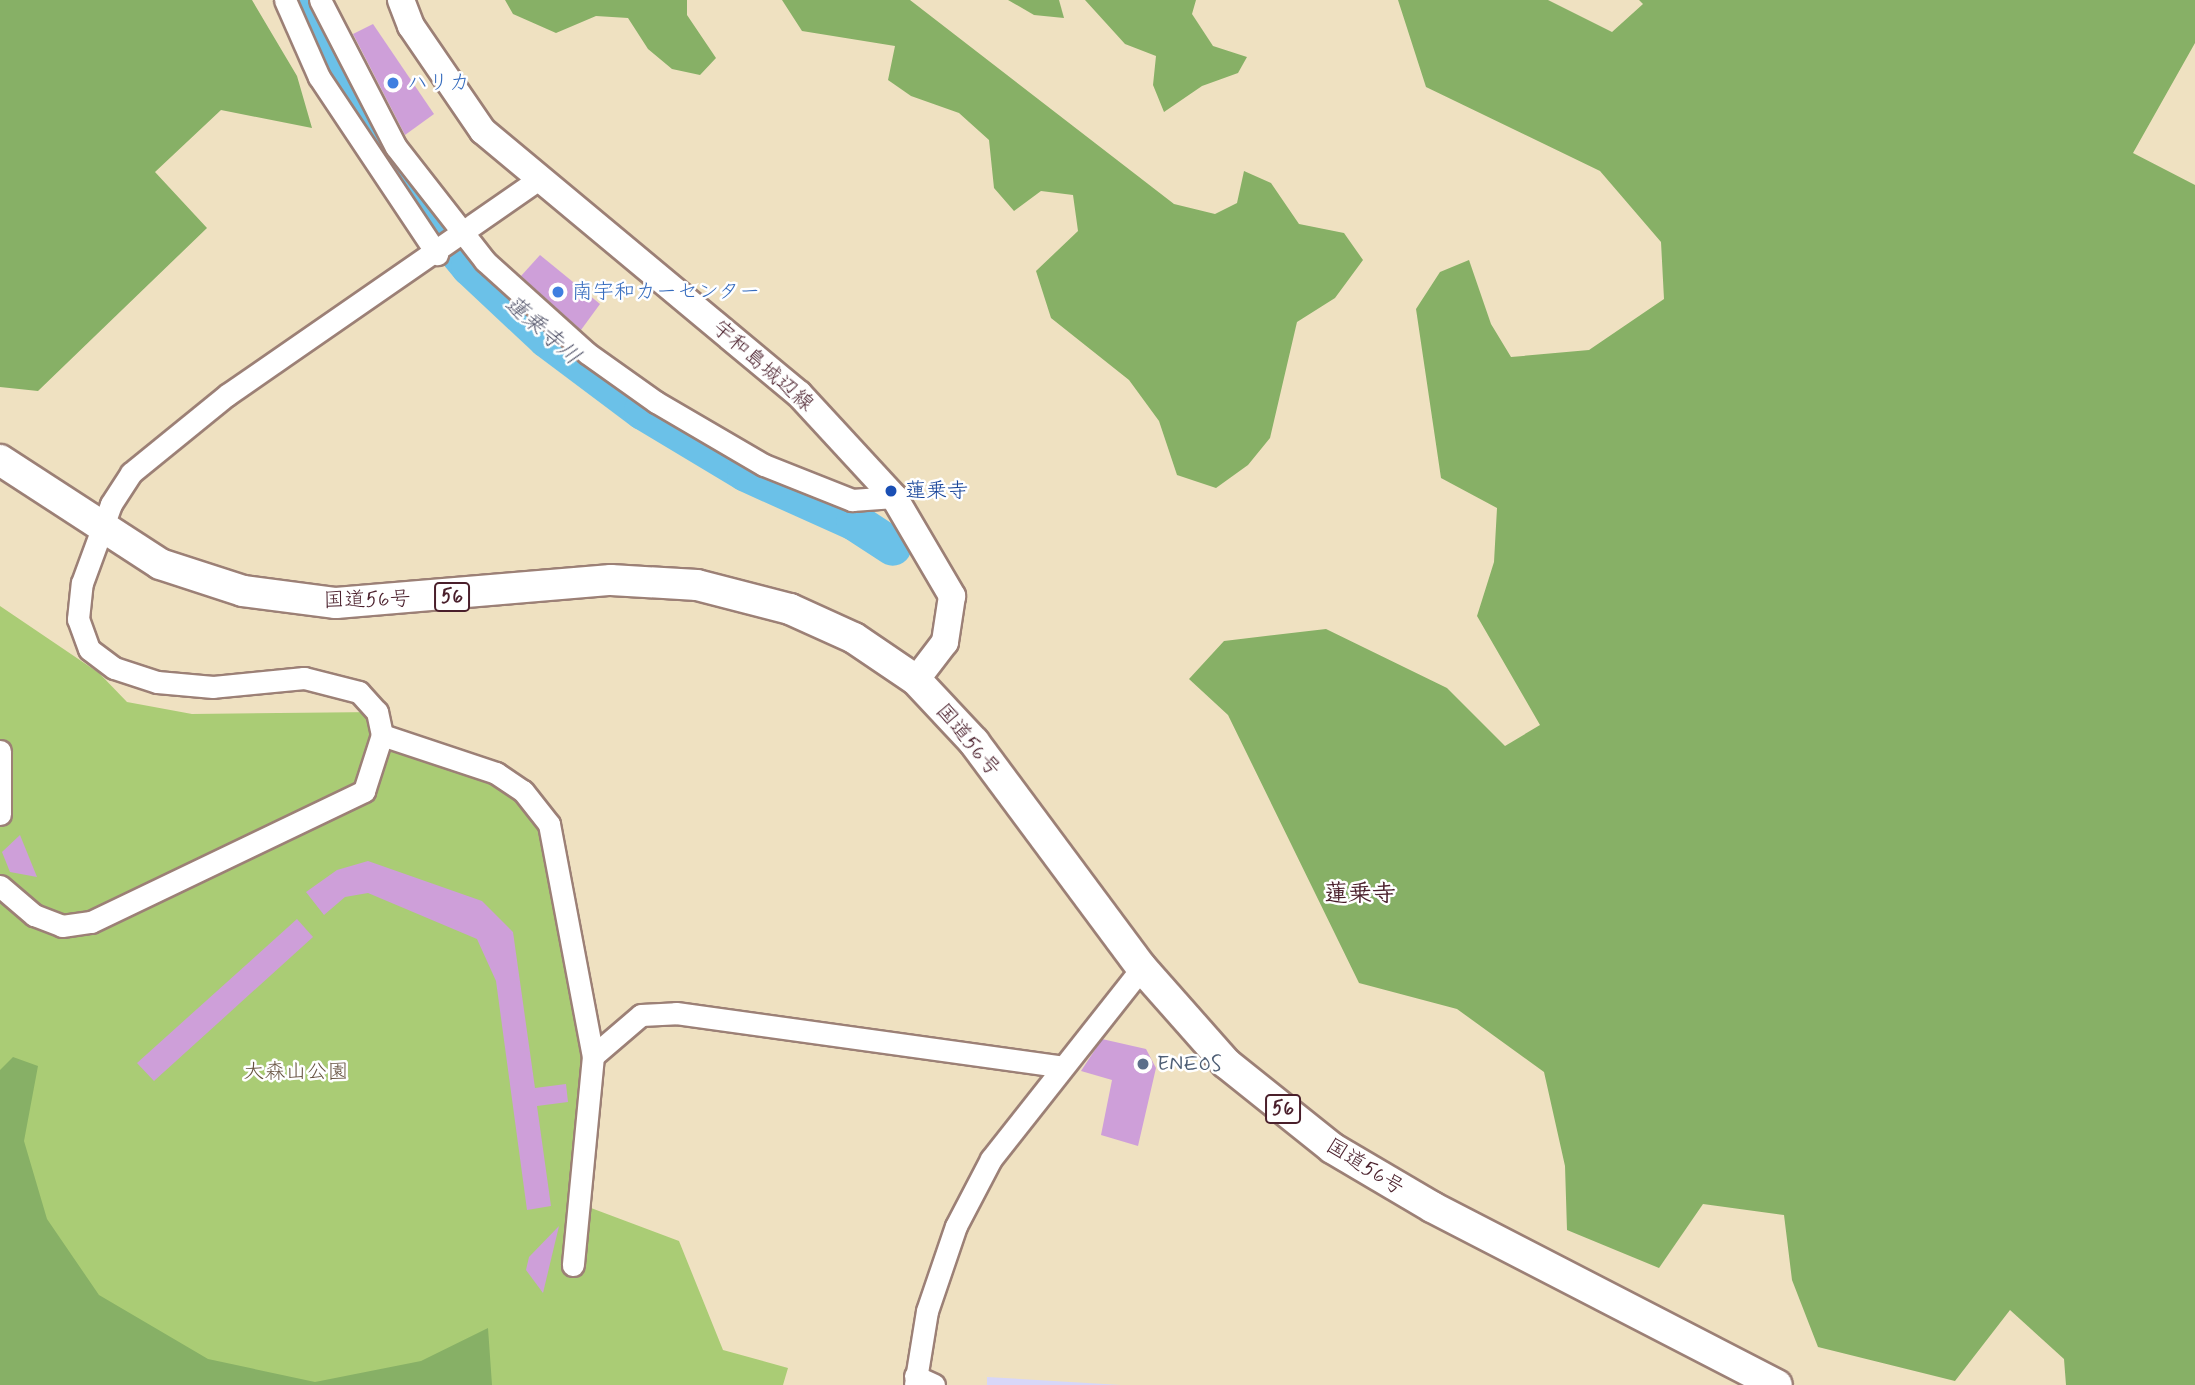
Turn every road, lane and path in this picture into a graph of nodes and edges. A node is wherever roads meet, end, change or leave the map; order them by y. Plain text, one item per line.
1 (285, 0) edge
2 (320, 0) edge
3 (401, 0) edge
4 (536, 181) junction
5 (465, 233) junction
6 (437, 254) junction
7 (0, 460) edge
8 (894, 497) junction
9 (102, 531) junction
10 (916, 680) junction
11 (382, 735) junction
12 (0, 751) edge
13 (0, 814) edge
14 (0, 886) edge
15 (1142, 968) junction
16 (593, 1056) junction
17 (1060, 1066) junction
18 (573, 1265) dead end
19 (921, 1382) edge
20 (1777, 1385) edge

1 - 6 street
2 - 5 street
3 - 4 main road, 宇和島城辺線
4 - 5 street
4 - 8 main road, 宇和島城辺線
5 - 6 street
5 - 8 street
6 - 9 street
7 - 9 highway, 国道56号 / 56
8 - 10 main road, 宇和島城辺線
9 - 10 highway, 国道56号 / 56
9 - 11 street
10 - 15 highway, 国道56号 / 56
11 - 14 street
11 - 16 street
12 - 13 street
15 - 17 street
15 - 20 highway, 国道56号 / 56
16 - 17 street
16 - 18 street
17 - 19 street

